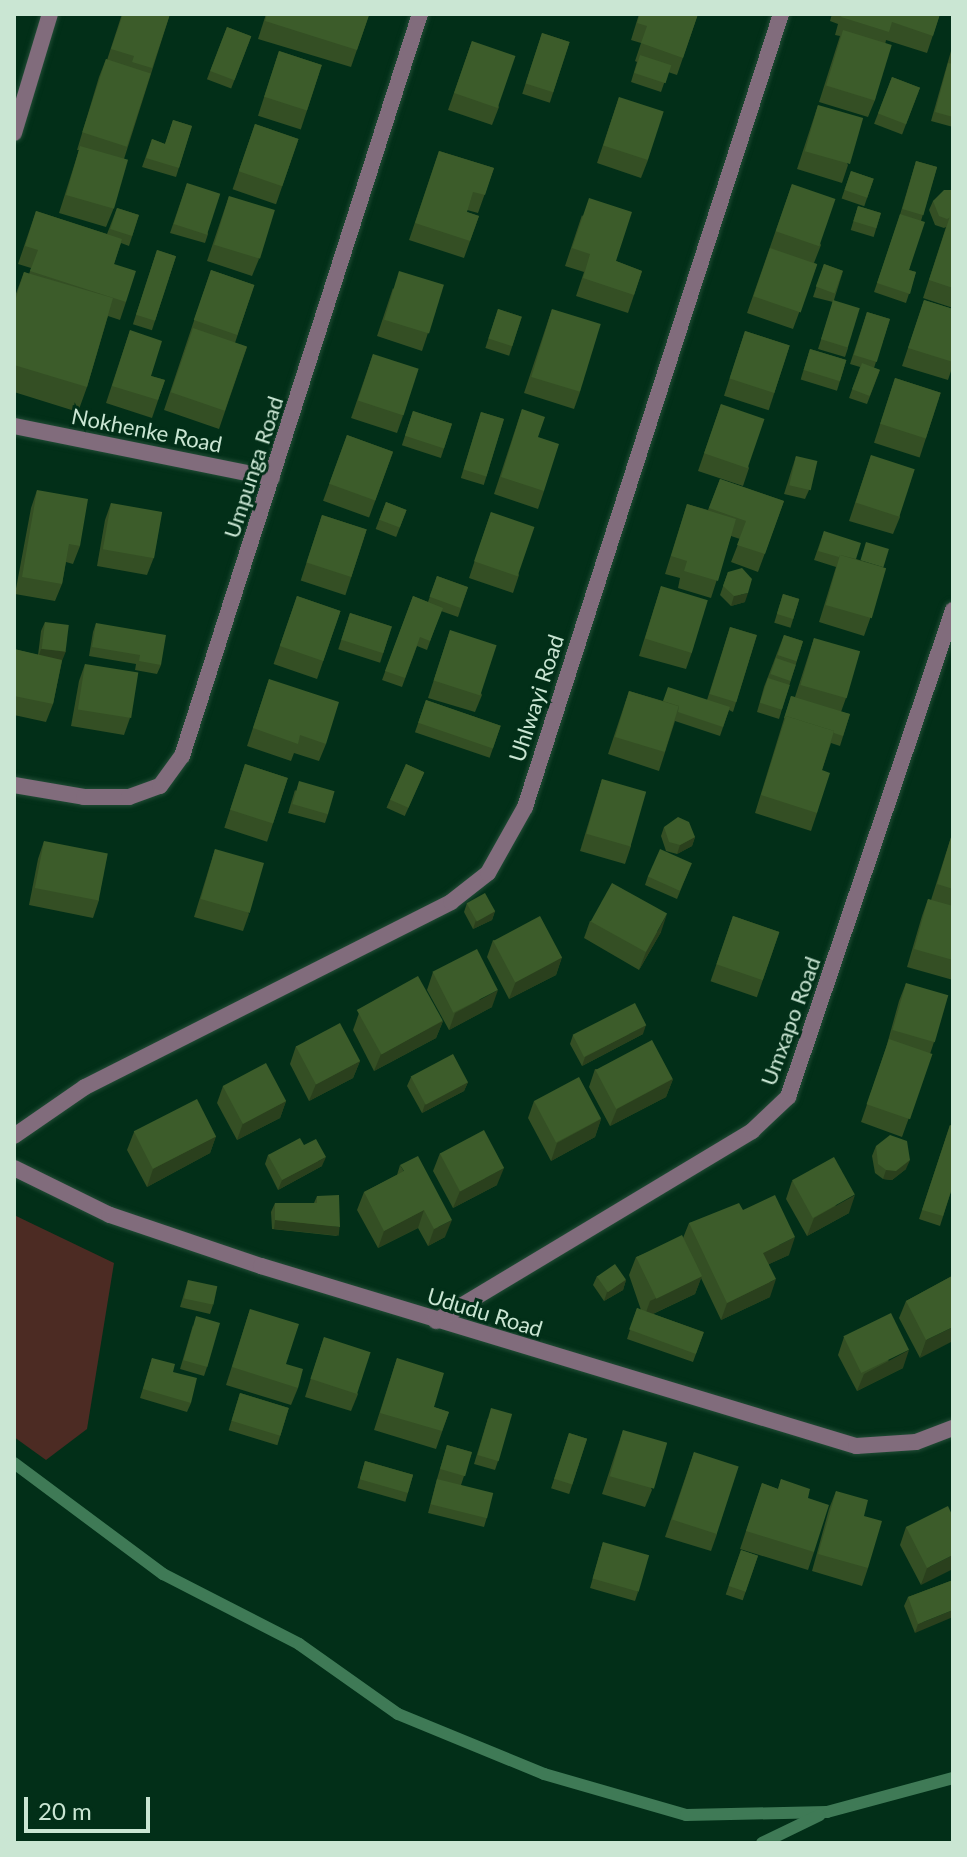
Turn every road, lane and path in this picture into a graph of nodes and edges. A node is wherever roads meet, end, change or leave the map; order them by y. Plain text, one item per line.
1 (50, 14) edge
2 (420, 14) edge
3 (781, 14) edge
4 (14, 133) edge
5 (14, 426) edge
6 (272, 478) junction
7 (953, 610) edge
8 (14, 785) edge
9 (14, 1136) edge
10 (14, 1168) edge
11 (436, 1321) junction
12 (953, 1428) edge

1 - 4 street
2 - 6 street, Umpunga Road
3 - 9 street, Uhlwayi Road
5 - 6 street, Nokhenke Road
6 - 8 street, Umpunga Road
7 - 11 street, Umxapo Road
10 - 11 street, Ududu Road
11 - 12 street, Ududu Road

